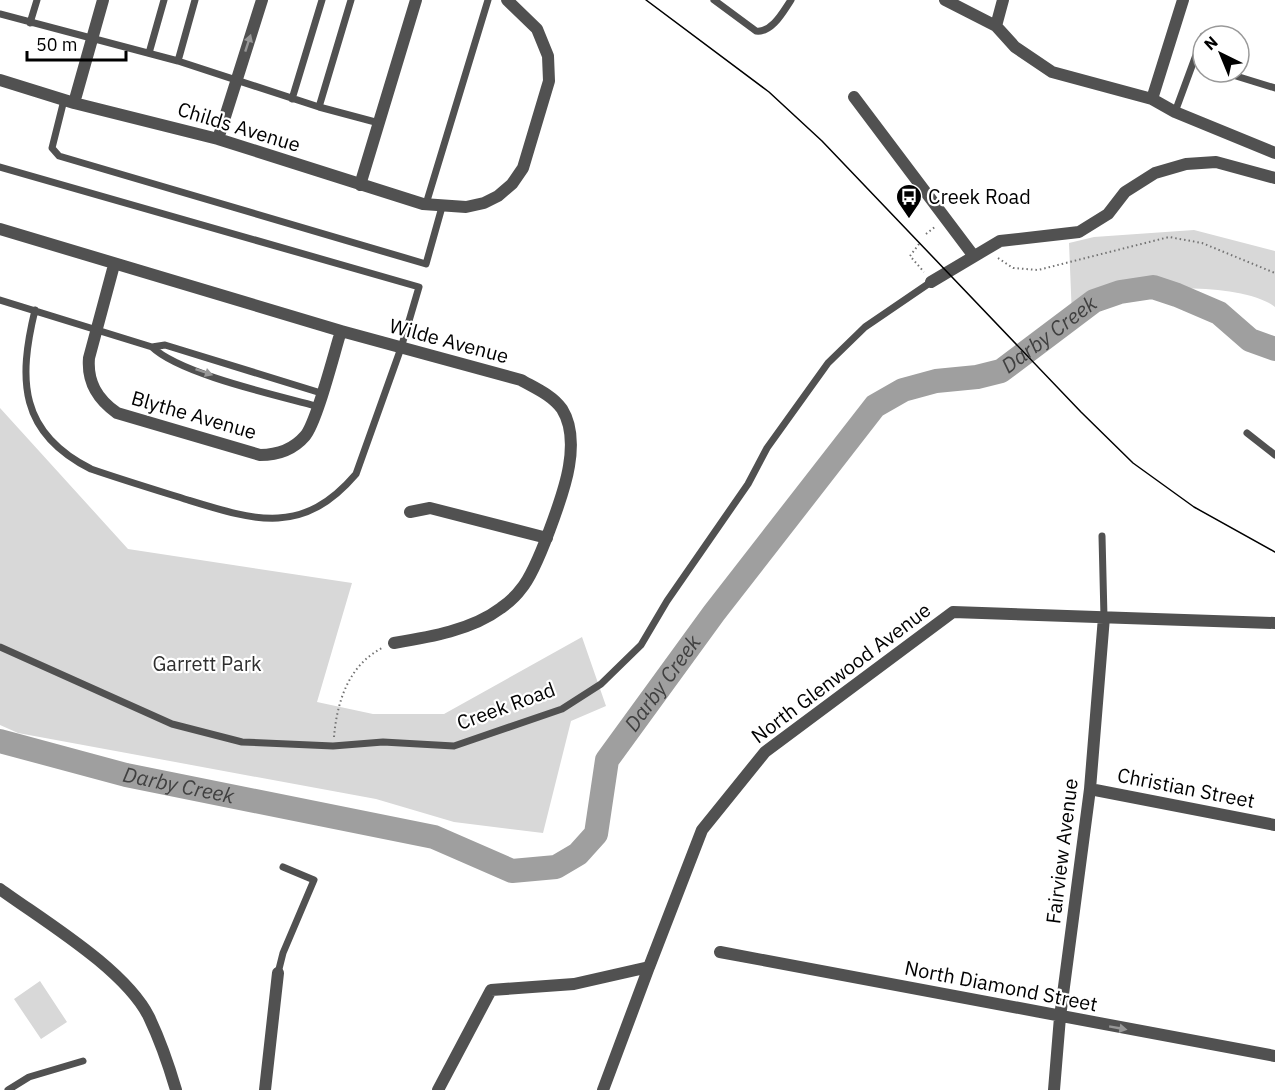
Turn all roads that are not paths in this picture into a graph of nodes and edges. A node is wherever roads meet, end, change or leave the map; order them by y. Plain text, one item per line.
1 (37, 0) edge
2 (104, 0) edge
3 (164, 0) edge
4 (195, 0) edge
5 (262, 0) edge
6 (322, 0) edge
7 (351, 0) edge
8 (416, 0) edge
9 (488, 0) edge
10 (507, 0) edge
11 (714, 0) edge
12 (791, 0) edge
13 (945, 0) edge
14 (1003, 0) edge
15 (1183, 0) edge
16 (0, 14) edge
17 (30, 23) junction
18 (996, 27) junction
19 (93, 39) junction
20 (148, 53) junction
21 (178, 61) junction
22 (1191, 68) edge
23 (0, 80) edge
24 (236, 81) junction
25 (1251, 81) edge
26 (1275, 88) edge
27 (855, 97) dead end
28 (292, 99) junction
29 (1152, 99) junction
30 (69, 102) junction
31 (319, 107) junction
32 (1175, 112) junction
33 (379, 123) junction
34 (218, 139) junction
35 (1275, 153) edge
36 (0, 167) edge
37 (1275, 178) edge
38 (360, 185) junction
39 (426, 204) junction
40 (442, 207) junction
41 (0, 229) edge
42 (973, 255) junction
43 (114, 265) junction
44 (931, 282) joint
45 (0, 300) edge
46 (35, 310) junction
47 (97, 328) junction
48 (341, 332) junction
49 (152, 348) junction
50 (401, 348) junction
51 (321, 393) junction
52 (316, 406) junction
53 (1247, 433) dead end
54 (1275, 455) edge
55 (410, 512) dead end
56 (1102, 536) dead end
57 (547, 538) junction
58 (1104, 617) junction
59 (1275, 623) edge
60 (394, 643) road end
61 (0, 647) edge
62 (1090, 789) junction
63 (1275, 825) edge
64 (283, 867) dead end
65 (0, 889) edge
66 (720, 952) dead end
67 (649, 967) junction
68 (278, 973) joint
69 (1060, 1017) junction
70 (1275, 1056) edge
71 (83, 1061) dead end
72 (8, 1090) edge
73 (176, 1090) edge
74 (265, 1090) edge
75 (438, 1090) edge
76 (603, 1090) edge
77 (1054, 1090) edge

1 - 17 lane
2 - 19 street
3 - 20 lane
4 - 21 lane
24 -> 5 street
6 - 28 lane
7 - 31 lane
8 - 33 street
9 - 39 lane
10 - 40 street, Childs Avenue
11 - 12 lane
13 - 18 street
14 - 18 street
15 - 29 street
16 - 17 lane
17 - 19 lane
18 - 29 street
19 - 20 lane
19 - 30 street
20 - 21 lane
21 - 24 lane
22 - 32 lane
23 - 30 street, Childs Avenue
24 - 28 lane
24 - 34 street
25 - 26 lane
27 - 42 street
28 - 31 lane
29 - 32 street
30 - 34 street, Childs Avenue
30 - 40 lane
31 - 33 lane
32 - 35 street
33 - 38 street
34 - 38 street, Childs Avenue
36 - 50 lane
37 - 42 street, Creek Road
38 - 39 street, Childs Avenue
39 - 40 street, Childs Avenue
41 - 43 street, Wilde Avenue
42 - 44 street, Creek Road
43 - 47 street, Blythe Avenue
43 - 48 street, Wilde Avenue
44 - 61 lane, Creek Road
45 - 46 lane
46 - 47 lane
46 - 50 lane
47 - 49 lane
47 - 52 street, Blythe Avenue
48 - 50 street, Wilde Avenue
48 - 51 street, Blythe Avenue
49 - 51 lane
49 -> 52 lane
50 - 57 street, Wilde Avenue
51 - 52 street, Blythe Avenue
53 - 54 lane
55 - 57 street
56 - 58 lane
57 - 60 street, Wilde Avenue
58 - 59 street, North Glenwood Avenue
58 - 62 street, Fairview Avenue
58 - 67 street, North Glenwood Avenue
62 - 63 street, Christian Street
62 - 69 street, Fairview Avenue
64 - 68 lane
65 - 73 street
66 - 69 street, North Diamond Street
67 - 75 street
67 - 76 street, North Glenwood Avenue
68 - 74 street
69 -> 70 street, North Diamond Street
69 - 77 street, Fairview Avenue
71 - 72 lane

